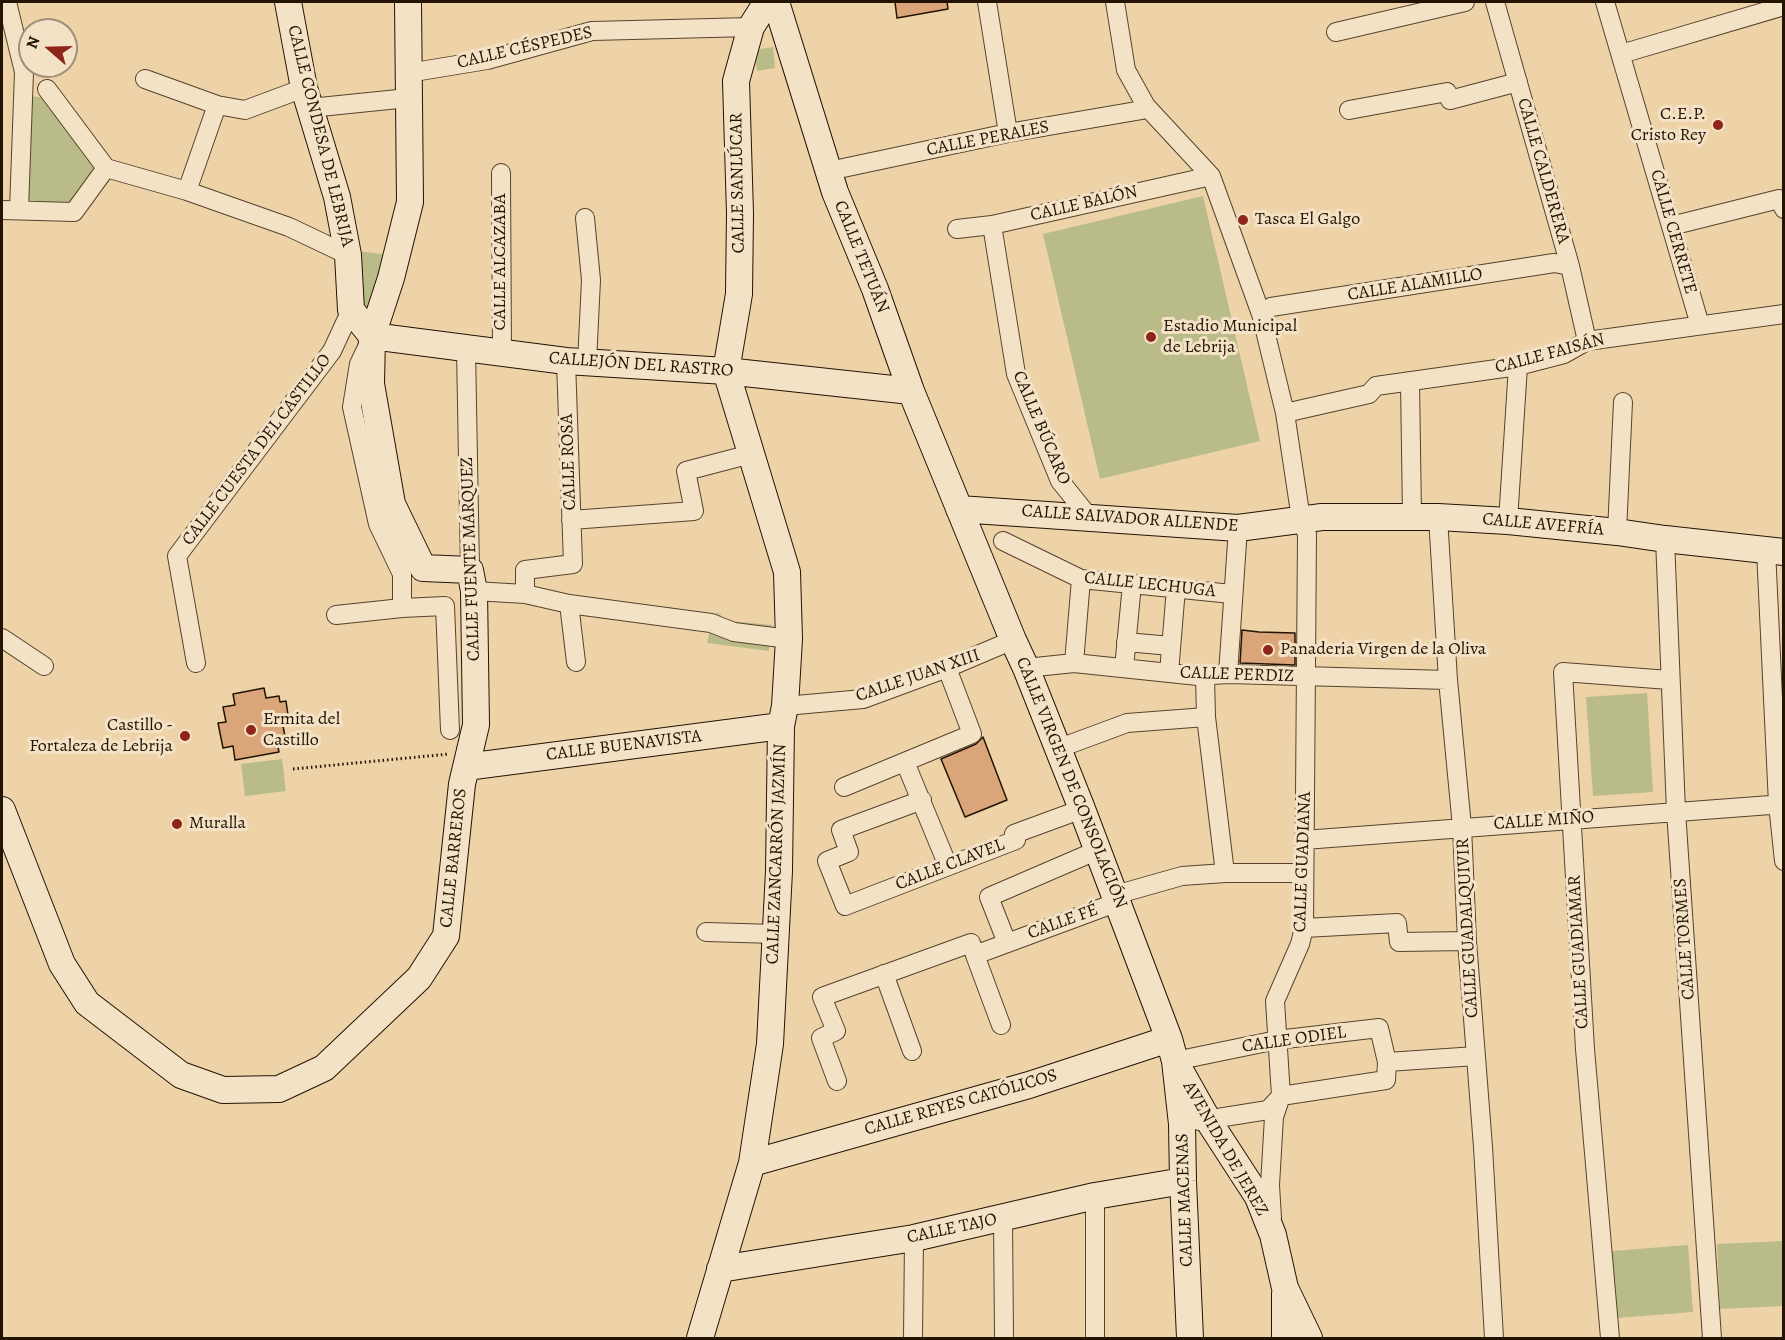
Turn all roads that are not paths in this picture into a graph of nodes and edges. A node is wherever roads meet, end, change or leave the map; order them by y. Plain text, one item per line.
1 (7, 2) edge
2 (288, 2) edge
3 (408, 2) edge
4 (767, 2) edge
5 (776, 2) edge
6 (987, 2) edge
7 (1115, 2) edge
8 (1465, 2) edge
9 (1495, 2) edge
10 (1605, 2) edge
11 (1784, 6) edge
12 (751, 27) junction
13 (1336, 32) dead end
14 (1621, 54) junction
15 (408, 73) junction
16 (145, 79) dead end
17 (1518, 82) junction
18 (47, 89) dead end
19 (307, 98) junction
20 (408, 98) junction
21 (216, 105) junction
22 (1148, 109) junction
23 (1349, 110) dead end
24 (1008, 133) junction
25 (106, 168) junction
26 (829, 171) junction
27 (501, 172) dead end
28 (1211, 176) junction
29 (187, 191) junction
30 (1781, 204) edge
31 (10, 210) edge
32 (585, 218) dead end
33 (992, 225) junction
34 (1671, 226) junction
35 (957, 229) dead end
36 (348, 255) junction
37 (1570, 266) junction
38 (351, 310) junction
39 (1784, 314) edge
40 (1261, 315) junction
41 (1700, 325) junction
42 (372, 336) junction
43 (1587, 340) junction
44 (502, 352) junction
45 (466, 358) junction
46 (577, 361) junction
47 (1518, 366) junction
48 (726, 371) junction
49 (1410, 382) junction
50 (911, 391) junction
51 (1623, 402) dead end
52 (1285, 413) junction
53 (751, 454) junction
54 (958, 509) junction
55 (1413, 516) junction
56 (1089, 517) junction
57 (1438, 517) junction
58 (1301, 519) junction
59 (571, 520) junction
60 (1508, 521) junction
61 (1238, 528) junction
62 (1617, 532) junction
63 (1665, 539) junction
64 (1003, 541) dead end
65 (1774, 551) edge
66 (1081, 579) junction
67 (472, 580) junction
68 (1132, 584) junction
69 (1176, 588) junction
70 (525, 594) junction
71 (1232, 594) junction
72 (569, 604) junction
73 (402, 608) junction
74 (336, 615) dead end
75 (2, 638) edge
76 (789, 639) junction
77 (1013, 640) junction
78 (1126, 642) junction
79 (1171, 646) junction
80 (576, 662) dead end
81 (196, 663) dead end
82 (1074, 663) junction
83 (44, 666) dead end
84 (947, 668) junction
85 (1026, 668) junction
86 (1124, 668) junction
87 (1169, 673) junction
88 (1228, 674) junction
89 (1205, 676) junction
90 (1307, 677) junction
91 (1669, 680) junction
92 (1448, 681) junction
93 (788, 712) junction
94 (1206, 717) junction
95 (450, 730) dead end
96 (1057, 749) junction
97 (458, 761) junction
98 (905, 762) junction
99 (844, 787) dead end
100 (922, 800) junction
101 (1781, 804) edge
102 (1082, 809) junction
103 (2, 810) edge
104 (1676, 811) junction
105 (1571, 820) junction
106 (1462, 827) junction
107 (1304, 840) junction
108 (1098, 850) junction
109 (1784, 861) edge
110 (948, 866) junction
111 (1225, 873) junction
112 (1304, 873) junction
113 (1117, 898) junction
114 (1304, 928) junction
115 (706, 932) dead end
116 (776, 934) junction
117 (1467, 941) junction
118 (1007, 943) junction
119 (973, 949) junction
120 (884, 974) junction
121 (1001, 1025) dead end
122 (1277, 1040) junction
123 (1172, 1050) junction
124 (912, 1051) dead end
125 (1476, 1056) junction
126 (1387, 1062) junction
127 (837, 1081) dead end
128 (1281, 1096) junction
129 (1208, 1120) junction
130 (1182, 1124) junction
131 (752, 1163) junction
132 (1183, 1181) junction
133 (1095, 1196) junction
134 (1004, 1218) junction
135 (1273, 1235) junction
136 (914, 1238) junction
137 (720, 1269) junction
138 (1285, 1288) junction
139 (700, 1338) edge
140 (913, 1338) edge
141 (1004, 1338) edge
142 (1095, 1338) edge
143 (1190, 1338) edge
144 (1285, 1338) edge
145 (1310, 1338) edge
146 (1494, 1338) edge
147 (1610, 1338) edge
148 (1712, 1338) edge

1 - 31 street
2 - 19 street, CALLE CONDESA DE LEBRIJA
3 - 15 street
4 - 12 street, CALLE SANLÚCAR
5 - 26 street, CALLE TETUÁN
6 - 24 street
7 - 22 street
8 - 13 street
9 - 17 street, CALLE CALDERERA
10 - 14 street, CALLE CERRETE
11 - 14 street
12 - 15 street, CALLE CÉSPEDES
12 - 48 street, CALLE SANLÚCAR
14 - 34 street, CALLE CERRETE
15 - 20 street
16 - 21 street
17 - 23 street
17 - 37 street, CALLE CALDERERA
18 - 25 street
19 - 20 street
19 - 21 street
19 - 36 street, CALLE CONDESA DE LEBRIJA
20 - 42 street
21 - 29 street
22 - 24 street, CALLE PERALES
22 - 28 street
24 - 26 street, CALLE PERALES
25 - 29 street
25 - 31 street
26 - 50 street, CALLE TETUÁN
27 - 44 street, CALLE ALCAZABA
28 - 33 street, CALLE BALÓN
28 - 40 street, CALLE GUADIANA
29 - 36 street
30 - 34 street
32 - 46 street, CALLE ROSA
33 - 35 street, CALLE BALÓN
33 - 56 street, CALLE BÚCARO
34 - 41 street, CALLE CERRETE
36 - 38 street, CALLE CONDESA DE LEBRIJA
37 - 40 street, CALLE ALAMILLO
37 - 43 street, CALLE CALDERERA
38 - 42 street
38 - 81 street, CALLE CUESTA DEL CASTILLO
39 - 41 street, CALLE FAISÁN
40 - 52 street, CALLE GUADIANA
41 - 43 street, CALLE FAISÁN
42 - 45 street, CALLEJÓN DEL RASTRO
42 - 67 street
42 - 73 street
43 - 47 street, CALLE FAISÁN
44 - 45 street, CALLEJÓN DEL RASTRO
44 - 46 street, CALLEJÓN DEL RASTRO
45 - 67 street, CALLE FUENTE MÁRQUEZ
46 - 48 street, CALLEJÓN DEL RASTRO
46 - 59 street, CALLE ROSA
47 - 49 street, CALLE FAISÁN
47 - 60 street
48 - 50 street, CALLEJÓN DEL RASTRO
48 - 53 street, CALLE ZANCARRÓN JAZMÍN
49 - 52 street, CALLE FAISÁN
49 - 55 street
50 - 54 street, CALLE TETUÁN
51 - 62 street
52 - 58 street, CALLE GUADIANA
53 - 59 street
53 - 76 street, CALLE ZANCARRÓN JAZMÍN
54 - 56 street, CALLE SALVADOR ALLENDE
54 - 77 street, CALLE VIRGEN DE CONSOLACIÓN
55 - 57 street, CALLE AVEFRÍA
55 - 58 street, CALLE AVEFRÍA
56 - 61 street, CALLE SALVADOR ALLENDE
57 - 60 street, CALLE AVEFRÍA
57 - 92 street, CALLE GUADALQUIVIR
58 - 61 street, CALLE SALVADOR ALLENDE
58 - 90 street, CALLE GUADIANA
59 - 70 street, CALLE ROSA
60 - 62 street, CALLE AVEFRÍA
61 - 71 street
62 - 63 street, CALLE AVEFRÍA
63 - 65 street, CALLE AVEFRÍA
63 - 91 street, CALLE TORMES
64 - 66 street, CALLE LECHUGA
65 - 101 street
66 - 68 street, CALLE LECHUGA
66 - 82 street
67 - 70 street
67 - 97 street, CALLE FUENTE MÁRQUEZ
68 - 69 street, CALLE LECHUGA
68 - 78 street
69 - 71 street, CALLE LECHUGA
69 - 79 street
70 - 72 street
71 - 88 street
72 - 76 street
72 - 80 street
73 - 74 street
73 - 95 street
75 - 83 street
76 - 93 street, CALLE ZANCARRÓN JAZMÍN
77 - 84 street, CALLE JUAN XIII
77 - 85 street, CALLE VIRGEN DE CONSOLACIÓN
78 - 79 street
78 - 86 street
79 - 87 street
82 - 85 street, CALLE PERDIZ
82 - 86 street, CALLE PERDIZ
84 - 93 street, CALLE JUAN XIII
84 - 98 street
85 - 96 street, CALLE VIRGEN DE CONSOLACIÓN
86 - 87 street, CALLE PERDIZ
87 - 89 street, CALLE PERDIZ
88 - 89 street, CALLE PERDIZ
88 - 90 street, CALLE PERDIZ
89 - 94 street
90 - 92 street, CALLE PERDIZ
90 - 107 street, CALLE GUADIANA
91 - 104 street, CALLE TORMES
91 - 105 street, CALLE GUADIAMAR
92 - 106 street, CALLE GUADALQUIVIR
93 - 97 street, CALLE BUENAVISTA
93 - 116 street, CALLE ZANCARRÓN JAZMÍN
94 - 96 street
94 - 111 street
96 - 102 street, CALLE VIRGEN DE CONSOLACIÓN
97 - 103 street, CALLE BARREROS
98 - 99 street
98 - 100 street
100 - 110 street
100 - 110 street, CALLE CLAVEL
101 - 104 street, CALLE MIÑO
101 - 109 street
102 - 108 street, CALLE VIRGEN DE CONSOLACIÓN
102 - 110 street, CALLE CLAVEL
104 - 105 street, CALLE MIÑO
104 - 148 street, CALLE TORMES
105 - 106 street, CALLE MIÑO
105 - 147 street, CALLE GUADIAMAR
106 - 107 street, CALLE MIÑO
106 - 117 street, CALLE GUADALQUIVIR
107 - 112 street, CALLE GUADIANA
108 - 113 street, CALLE VIRGEN DE CONSOLACIÓN
108 - 118 street
111 - 112 street, CALLE FÉ
111 - 113 street, CALLE FÉ
112 - 114 street, CALLE GUADIANA
113 - 118 street, CALLE FÉ
113 - 123 street, CALLE VIRGEN DE CONSOLACIÓN
114 - 117 street
114 - 122 street, CALLE GUADIANA
115 - 116 street
116 - 131 street, CALLE ZANCARRÓN JAZMÍN
117 - 125 street, CALLE GUADALQUIVIR
118 - 119 street, CALLE FÉ
119 - 120 street, CALLE FÉ
119 - 121 street
120 - 124 street
120 - 127 street, CALLE FÉ
122 - 123 street, CALLE ODIEL
122 - 126 street, CALLE ODIEL
122 - 128 street, CALLE GUADIANA
123 - 129 street, AVENIDA DE JEREZ
123 - 130 street, CALLE MACENAS
123 - 131 street, CALLE REYES CATÓLICOS
125 - 126 street
125 - 146 street, CALLE GUADALQUIVIR
126 - 128 street
128 - 129 street
128 - 135 street, CALLE GUADIANA
129 - 130 street
129 - 135 street, AVENIDA DE JEREZ
130 - 132 street, CALLE MACENAS
131 - 137 street, CALLE ZANCARRÓN JAZMÍN
132 - 133 street, CALLE TAJO
132 - 143 street, CALLE MACENAS
133 - 134 street, CALLE TAJO
133 - 142 street
134 - 136 street, CALLE TAJO
134 - 141 street
135 - 138 street, AVENIDA DE JEREZ
136 - 137 street, CALLE TAJO
136 - 140 street
137 - 139 street, CALLE ZANCARRÓN JAZMÍN
138 - 144 street
138 - 145 street, AVENIDA DE JEREZ

